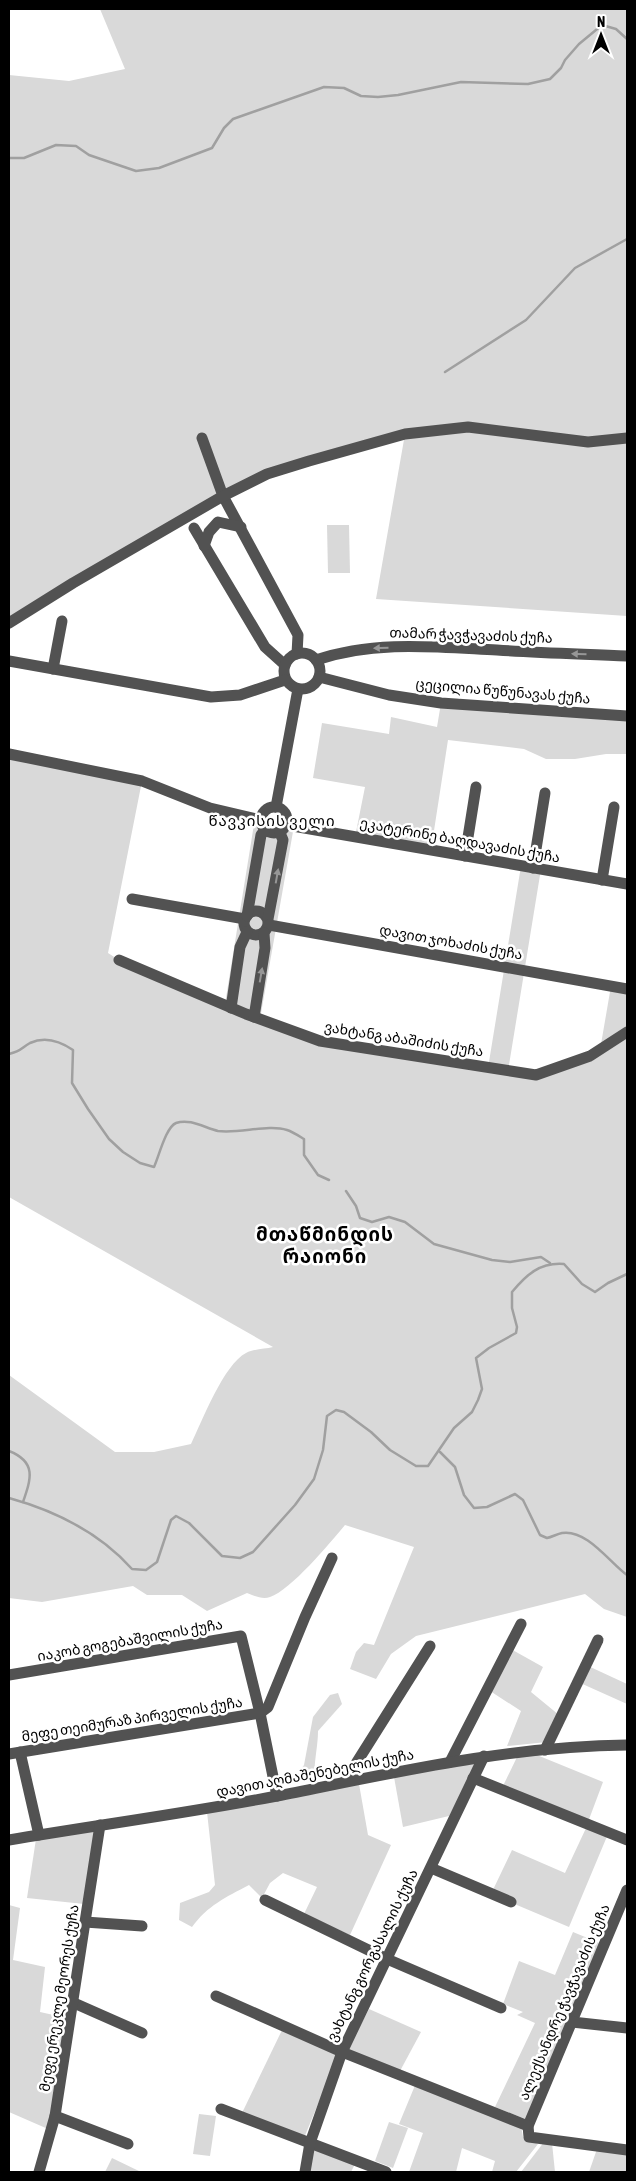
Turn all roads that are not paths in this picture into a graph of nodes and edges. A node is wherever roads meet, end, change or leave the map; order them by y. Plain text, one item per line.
1 (202, 438) dead end
2 (627, 438) edge
3 (224, 496) junction
4 (241, 527) junction
5 (194, 528) dead end
6 (204, 546) junction
7 (62, 621) dead end
8 (9, 624) edge
9 (297, 654) junction
10 (627, 656) edge
11 (316, 660) junction
12 (9, 661) edge
13 (285, 664) junction
14 (53, 669) junction
15 (319, 676) junction
16 (285, 680) junction
17 (298, 690) junction
18 (627, 716) edge
19 (9, 754) edge
20 (476, 787) dead end
21 (545, 794) dead end
22 (276, 807) junction
23 (614, 807) dead end
24 (263, 825) junction
25 (283, 829) junction
26 (465, 856) junction
27 (533, 868) junction
28 (602, 880) junction
29 (627, 884) edge
30 (132, 899) dead end
31 (246, 917) junction
32 (267, 925) junction
33 (247, 932) junction
34 (119, 960) dead end
35 (627, 989) edge
36 (231, 1008) junction
37 (254, 1017) junction
38 (627, 1032) edge
39 (332, 1558) dead end
40 (521, 1624) dead end
41 (598, 1640) dead end
42 (430, 1646) dead end
43 (9, 1675) edge
44 (260, 1713) junction
45 (627, 1745) edge
46 (546, 1750) junction
47 (15, 1753) edge
48 (484, 1756) junction
49 (450, 1762) junction
50 (473, 1778) junction
51 (345, 1781) junction
52 (277, 1796) junction
53 (100, 1826) junction
54 (39, 1835) junction
55 (9, 1840) edge
56 (627, 1840) edge
57 (430, 1868) junction
58 (627, 1890) edge
59 (265, 1900) dead end
60 (511, 1902) dead end
61 (624, 1906) edge
62 (85, 1922) junction
63 (142, 1926) dead end
64 (387, 1959) junction
65 (216, 1996) dead end
66 (74, 2003) junction
67 (501, 2008) dead end
68 (572, 2022) junction
69 (627, 2028) edge
70 (142, 2033) dead end
71 (342, 2052) junction
72 (221, 2109) dead end
73 (55, 2116) junction
74 (528, 2126) junction
75 (310, 2143) junction
76 (128, 2144) dead end
77 (627, 2150) edge
78 (38, 2172) edge
79 (305, 2172) edge
80 (386, 2172) edge

1 - 3 street
2 - 3 street
3 - 4 street
3 - 8 street
4 - 6 street
4 - 9 street
5 - 6 street
6 - 13 street
7 - 14 street
9 - 11 street
9 - 13 street
10 -> 11 street, თამარ ჭავჭავაძის ქუჩა
11 - 15 street
12 - 14 street
13 - 16 street
14 - 16 street
15 - 17 street
15 - 18 street, ცეცილია წუწუნავას ქუჩა
16 - 17 street
17 - 22 street
19 - 24 street
20 - 26 street
21 - 27 street
22 - 24 street
22 - 25 street
23 - 28 street
24 - 25 street
24 - 31 street
25 - 26 street, ეკატერინე ბაღდავაძის ქუჩა
32 -> 25 street
26 - 27 street, ეკატერინე ბაღდავაძის ქუჩა
27 - 28 street, ეკატერინე ბაღდავაძის ქუჩა
28 - 29 street, ეკატერინე ბაღდავაძის ქუჩა
30 - 31 street
31 - 32 street
31 - 33 street
32 - 33 street
32 - 35 street, დავით ჯოხაძის ქუჩა
37 -> 32 street
33 - 36 street
34 - 36 street, ვახტანგ აბაშიძის ქუჩა
36 - 37 street, ვახტანგ აბაშიძის ქუჩა
37 - 38 street, ვახტანგ აბაშიძის ქუჩა
39 - 44 street
40 - 49 street
41 - 46 street
42 - 51 street
43 - 44 street, იაკობ გოგებაშვილის ქუჩა
44 - 47 street, მეფე თეიმურაზ პირველის ქუჩა
44 - 52 street, იაკობ გოგებაშვილის ქუჩა
45 - 46 street, დავით აღმაშენებელის ქუჩა
46 - 48 street, დავით აღმაშენებელის ქუჩა
47 - 54 street
48 - 49 street, დავით აღმაშენებელის ქუჩა
48 - 50 street, ვახტანგ გორგასალის ქუჩა
49 - 51 street, დავით აღმაშენებელის ქუჩა
50 - 56 street
50 - 57 street, ვახტანგ გორგასალის ქუჩა
51 - 52 street, დავით აღმაშენებელის ქუჩა
52 - 53 street, დავით აღმაშენებელის ქუჩა
53 - 54 street, დავით აღმაშენებელის ქუჩა
53 - 62 street, მეფე ერეკლე მეორეს ქუჩა
54 - 55 street, დავით აღმაშენებელის ქუჩა
57 - 60 street
57 - 64 street, ვახტანგ გორგასალის ქუჩა
58 - 61 street, ალექსანდრე ჭავჭავაძის ქუჩა
59 - 64 street
61 - 68 street, ალექსანდრე ჭავჭავაძის ქუჩა
62 - 63 street
62 - 66 street, მეფე ერეკლე მეორეს ქუჩა
64 - 67 street
64 - 71 street, ვახტანგ გორგასალის ქუჩა
65 - 71 street
66 - 70 street
66 - 73 street, მეფე ერეკლე მეორეს ქუჩა
68 - 69 street
68 - 74 street, ალექსანდრე ჭავჭავაძის ქუჩა
71 - 74 street
71 - 75 street, ვახტანგ გორგასალის ქუჩა
72 - 75 street
73 - 76 street
73 - 78 street, მეფე ერეკლე მეორეს ქუჩა
74 - 77 street
75 - 79 street, ვახტანგ გორგასალის ქუჩა
75 - 80 street

